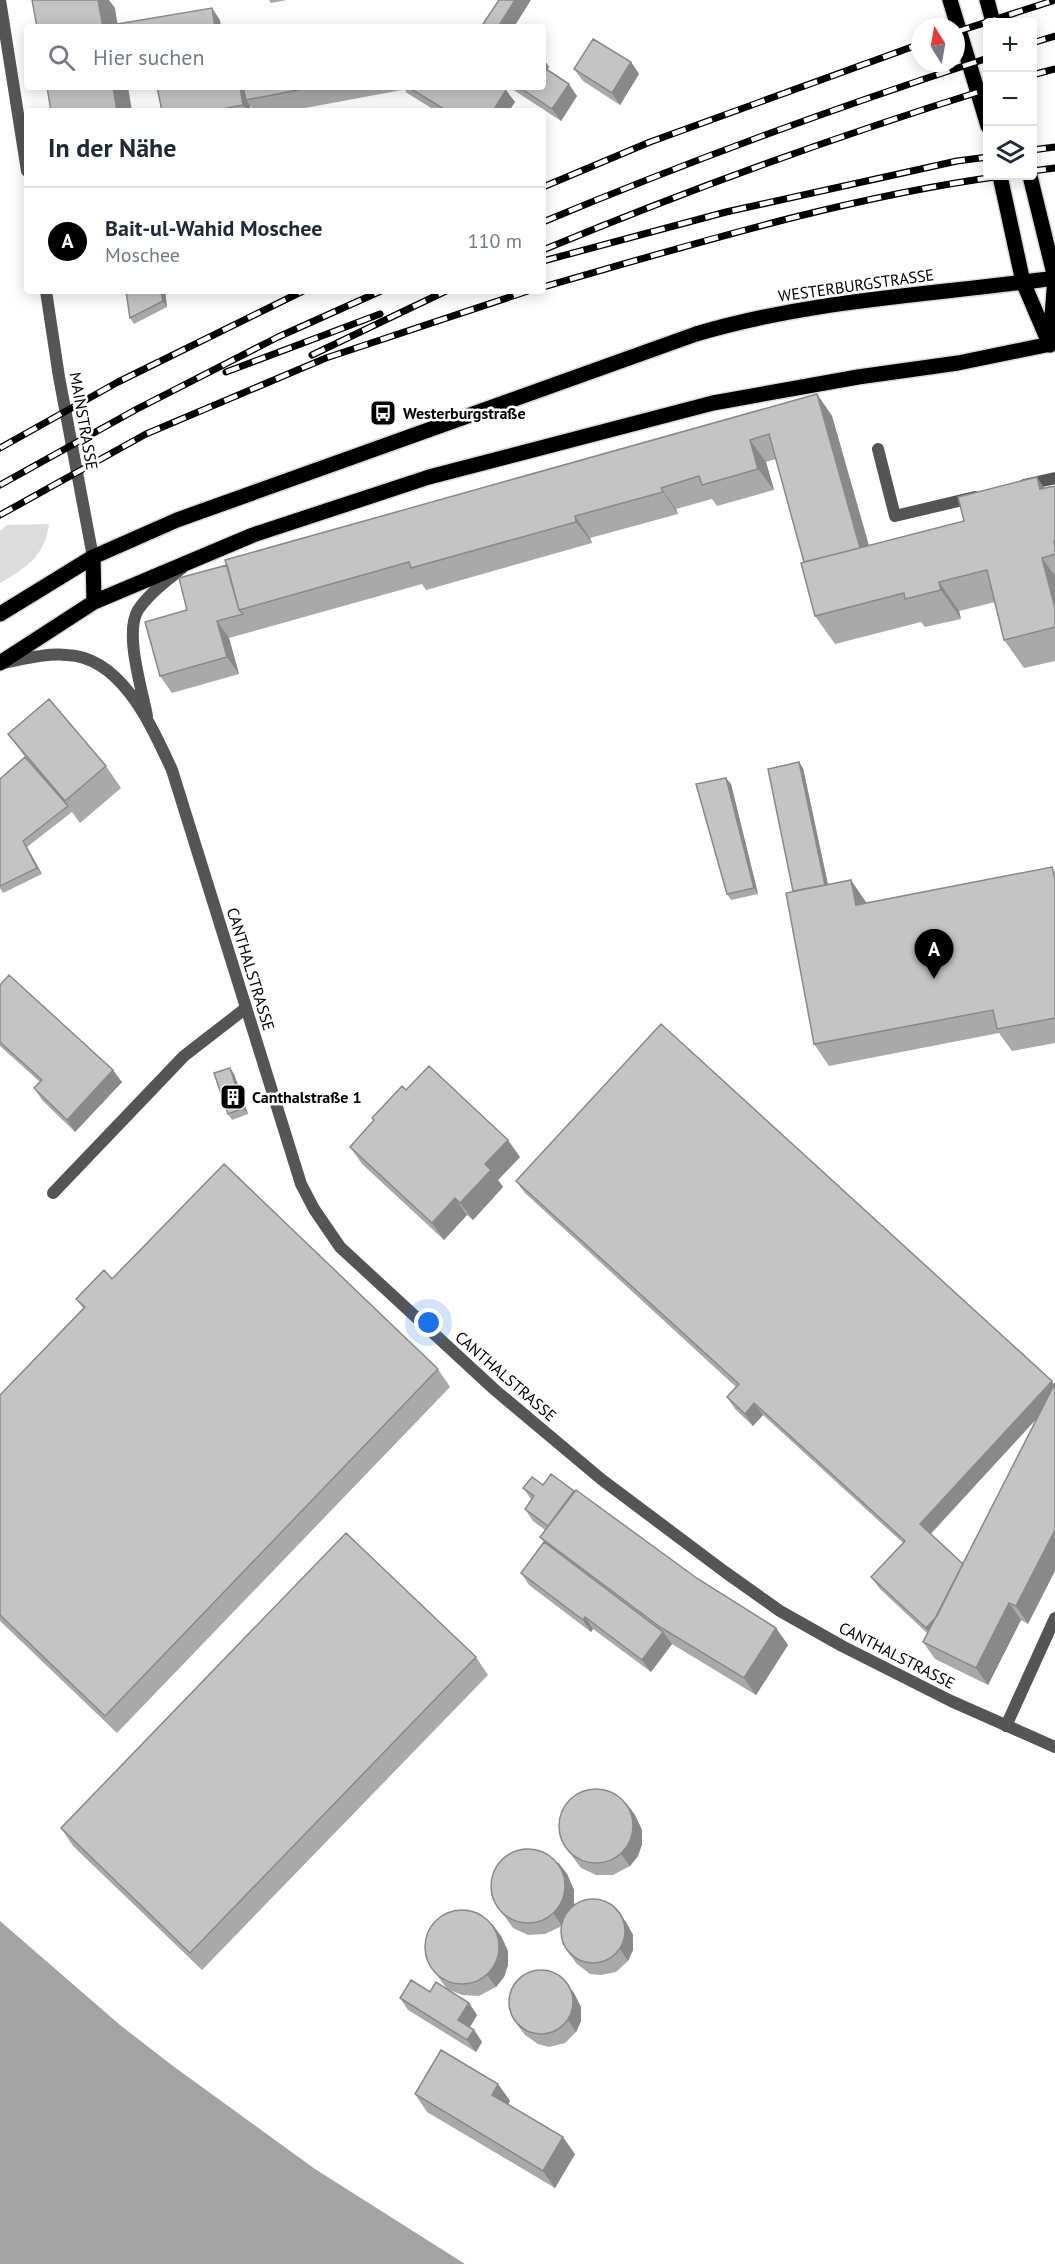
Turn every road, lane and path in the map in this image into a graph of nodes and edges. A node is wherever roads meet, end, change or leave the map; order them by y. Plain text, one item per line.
1 (0, 0) edge
2 (950, 0) edge
3 (987, 0) edge
4 (992, 18) edge
5 (983, 112) edge
6 (24, 152) edge
7 (1001, 180) edge
8 (1031, 180) edge
9 (1055, 278) edge
10 (1023, 282) junction
11 (46, 294) edge
12 (1052, 344) edge
13 (878, 449) dead end
14 (1055, 478) edge
15 (1011, 488) edge
16 (988, 494) edge
17 (93, 557) junction
18 (191, 561) junction
19 (94, 602) junction
20 (0, 614) edge
21 (0, 663) edge
22 (147, 717) junction
23 (246, 1008) junction
24 (53, 1193) dead end
25 (1055, 1618) edge
26 (1006, 1726) junction
27 (1055, 1747) edge

1 - 6 street
2 - 5 main road
3 - 4 main road
7 - 10 main road
8 - 9 main road
9 - 10 main road, WESTERBURGSTRASSE
9 - 12 main road
10 - 12 main road
10 - 17 main road, WESTERBURGSTRASSE
11 - 17 street, MAINSTRASSE
12 - 18 main road
13 - 16 street
14 - 15 street
17 - 19 main road
17 - 20 main road, WESTERBURGSTRASSE
18 - 19 main road
18 - 22 street, CANTHALSTRASSE
19 - 21 main road
21 - 22 street, CANTHALSTRASSE
22 - 23 street, CANTHALSTRASSE
23 - 24 street
23 - 26 street, CANTHALSTRASSE
25 - 26 street
26 - 27 street, CANTHALSTRASSE

